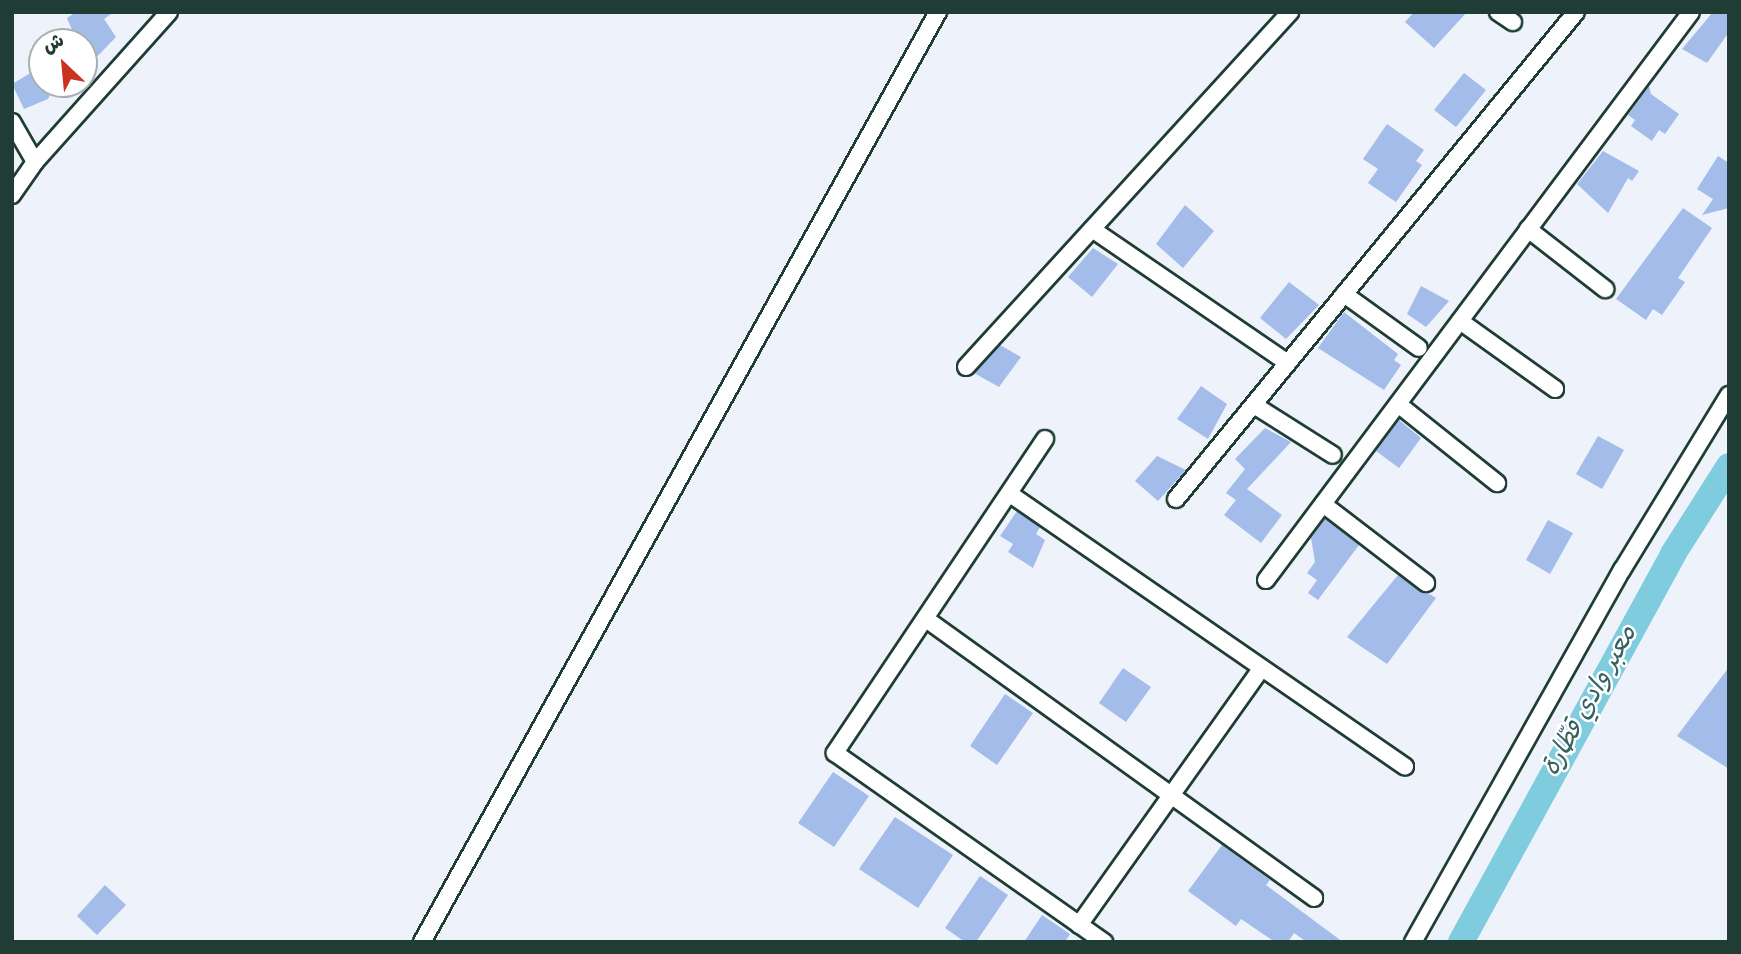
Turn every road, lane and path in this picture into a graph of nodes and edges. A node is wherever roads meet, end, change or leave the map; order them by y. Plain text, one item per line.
1 (169, 12) edge
2 (937, 12) edge
3 (1290, 12) edge
4 (1498, 12) edge
5 (1576, 12) edge
6 (1691, 12) edge
7 (1513, 22) dead end
8 (12, 122) edge
9 (35, 162) junction
10 (12, 195) edge
11 (1092, 229) junction
12 (1528, 229) junction
13 (1605, 289) dead end
14 (1344, 294) junction
15 (1460, 321) junction
16 (1419, 348) dead end
17 (1288, 363) junction
18 (966, 367) dead end
19 (1555, 389) dead end
20 (1729, 395) edge
21 (1398, 404) junction
22 (1254, 405) junction
23 (1045, 439) dead end
24 (1333, 455) dead end
25 (1497, 483) dead end
26 (1010, 494) junction
27 (1176, 499) dead end
28 (1323, 504) junction
29 (1266, 580) dead end
30 (1426, 583) dead end
31 (926, 619) junction
32 (1261, 669) junction
33 (1405, 766) dead end
34 (1173, 793) junction
35 (1314, 898) dead end
36 (1080, 925) junction
37 (422, 942) edge
38 (1104, 942) edge
39 (1413, 942) edge

1 - 9 street
2 - 37 street
3 - 11 street
4 - 7 street
5 - 14 street
6 - 12 street
8 - 9 street
9 - 10 street
11 - 17 street
11 - 18 street
12 - 13 street
12 - 15 street
14 - 16 street
14 - 17 street
15 - 19 street
15 - 21 street
17 - 22 street
20 - 39 street
21 - 25 street
21 - 28 street
22 - 24 street
22 - 27 street
23 - 26 street
26 - 31 street
26 - 32 street
28 - 29 street
28 - 30 street
31 - 34 street
31 - 36 street
32 - 33 street
32 - 34 street
34 - 35 street
34 - 36 street
36 - 38 street

